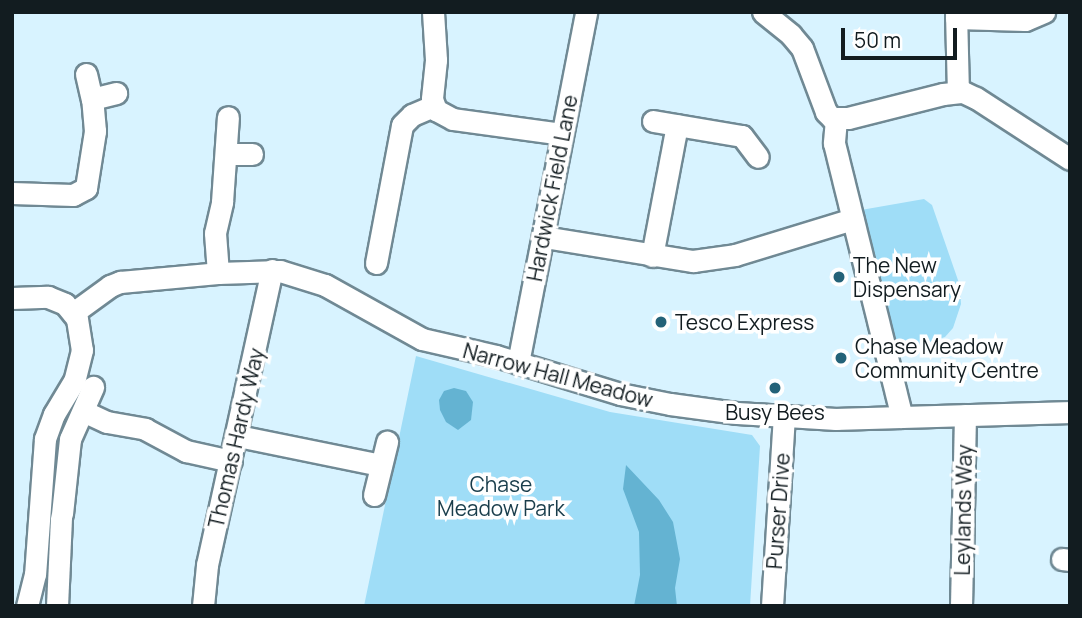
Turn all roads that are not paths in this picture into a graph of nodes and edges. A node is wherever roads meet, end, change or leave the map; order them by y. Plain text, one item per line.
1 (433, 12) edge
2 (586, 12) edge
3 (1044, 12) edge
4 (772, 15) edge
5 (956, 15) edge
6 (86, 74) dead end
7 (958, 92) junction
8 (116, 93) dead end
9 (92, 99) junction
10 (433, 106) junction
11 (228, 117) dead end
12 (836, 119) junction
13 (653, 121) dead end
14 (677, 125) junction
15 (562, 134) junction
16 (227, 154) junction
17 (252, 154) dead end
18 (758, 157) dead end
19 (1070, 159) edge
20 (12, 192) edge
21 (853, 219) junction
22 (544, 237) junction
23 (652, 256) junction
24 (376, 263) dead end
25 (272, 270) junction
26 (218, 273) junction
27 (12, 298) edge
28 (76, 320) junction
29 (518, 363) junction
30 (93, 387) dead end
31 (83, 411) junction
32 (1070, 412) edge
33 (965, 415) junction
34 (784, 416) junction
35 (902, 417) junction
36 (238, 436) junction
37 (387, 442) dead end
38 (231, 461) junction
39 (381, 465) junction
40 (374, 495) dead end
41 (35, 574) junction
42 (27, 606) edge
43 (40, 606) edge
44 (57, 606) edge
45 (203, 606) edge
46 (772, 606) edge
47 (961, 606) edge

1 - 10 street
2 - 15 street, Hardwick Field Lane
3 - 5 street
4 - 12 street
5 - 7 street
6 - 9 street
7 - 12 street
7 - 19 street
8 - 9 street
9 - 20 street
10 - 15 street
10 - 24 street
11 - 16 street
12 - 21 street
13 - 14 street
14 - 18 street
14 - 23 street
15 - 22 street, Hardwick Field Lane
16 - 17 street
16 - 26 street
21 - 23 street
21 - 35 street
22 - 23 street
22 - 29 street, Hardwick Field Lane
25 - 26 street, Narrow Hall Meadow
25 - 29 street, Narrow Hall Meadow
25 - 36 street, Thomas Hardy Way
26 - 28 street, Narrow Hall Meadow
27 - 28 street
28 - 41 street
29 - 34 street, Narrow Hall Meadow
30 - 31 street
31 - 38 street
31 - 44 street
32 - 33 street, Narrow Hall Meadow
33 - 35 street, Narrow Hall Meadow
33 - 47 street, Leylands Way
34 - 35 street, Narrow Hall Meadow
34 - 46 street, Purser Drive
36 - 38 street, Thomas Hardy Way
36 - 39 street
37 - 39 street
38 - 45 street, Thomas Hardy Way
39 - 40 street
41 - 42 street
41 - 43 street

